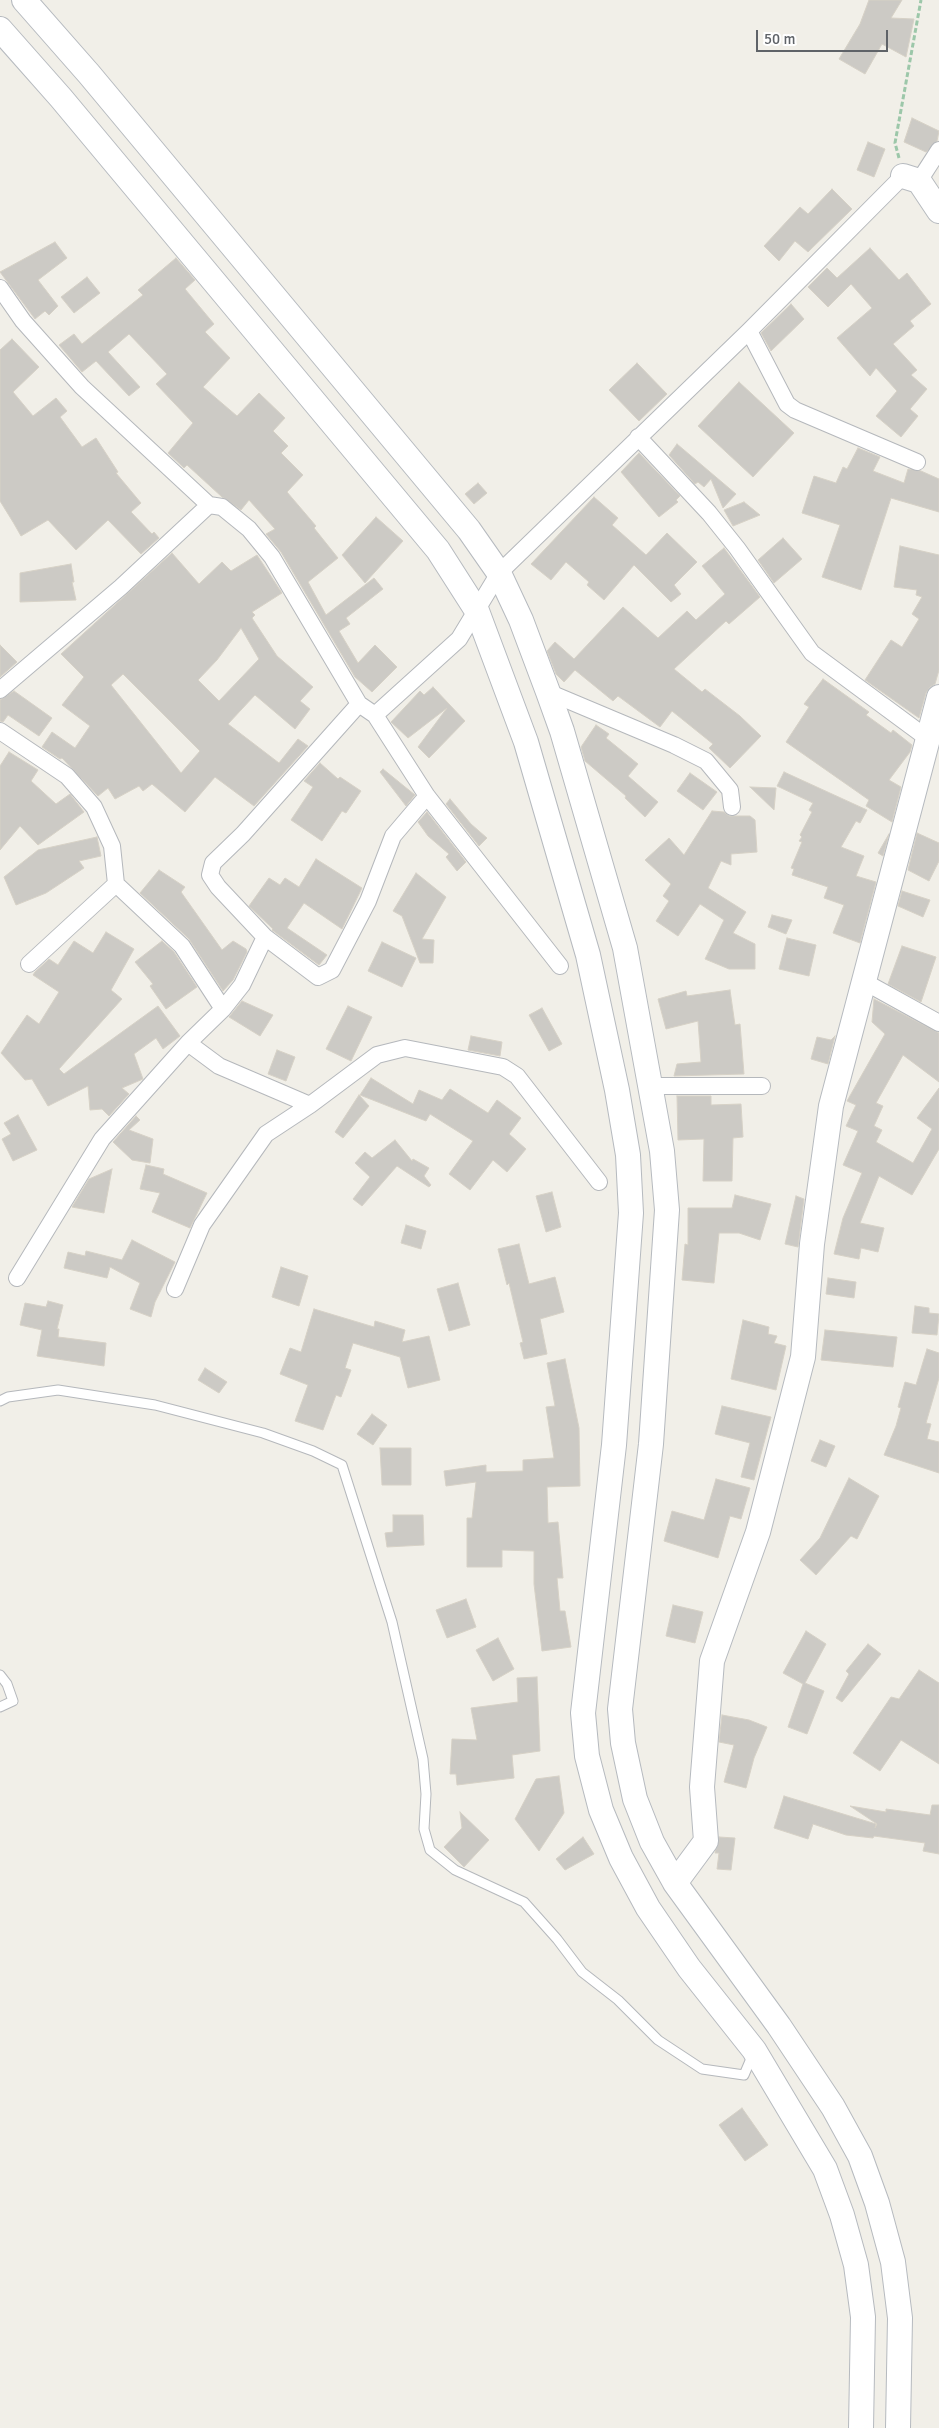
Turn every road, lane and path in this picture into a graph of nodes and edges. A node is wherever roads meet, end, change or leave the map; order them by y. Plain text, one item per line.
1 (24, 0) edge
2 (921, 0) edge
3 (0, 29) edge
4 (939, 150) edge
5 (911, 178) junction
6 (939, 211) edge
7 (0, 288) edge
8 (749, 331) junction
9 (638, 437) junction
10 (917, 462) dead end
11 (209, 506) junction
12 (499, 573) junction
13 (477, 611) junction
14 (0, 690) edge
15 (548, 692) junction
16 (939, 697) edge
17 (359, 704) junction
18 (375, 716) junction
19 (0, 731) edge
20 (927, 738) junction
21 (427, 796) junction
22 (732, 807) dead end
23 (116, 884) junction
24 (265, 937) junction
25 (29, 964) dead end
26 (560, 966) dead end
27 (863, 981) junction
28 (223, 1009) junction
29 (939, 1023) edge
30 (188, 1043) junction
31 (651, 1086) junction
32 (762, 1086) dead end
33 (310, 1105) junction
34 (599, 1182) dead end
35 (17, 1278) dead end
36 (174, 1289) dead end
37 (0, 1401) edge
38 (0, 1675) edge
39 (0, 1707) edge
40 (675, 1883) junction
41 (754, 2050) junction
42 (861, 2428) edge
43 (898, 2428) edge

1 - 12 main road
2 - 5 path
3 - 13 main road
4 - 5 street
5 - 6 main road
5 - 8 street
7 - 11 street
8 - 9 street
8 - 10 street
9 - 12 street
9 - 20 street
11 - 14 street
11 - 17 street
12 - 13 street
12 - 15 main road
13 - 18 street
13 - 41 main road
15 - 22 street
15 - 31 main road
16 - 20 main road
17 - 18 street
17 - 24 street
18 - 21 street
19 - 23 street
20 - 27 main road
21 - 24 street
21 - 26 street
23 - 25 street
23 - 28 street
24 - 28 street
27 - 29 street
27 - 40 main road
28 - 30 street
30 - 33 street
30 - 35 street
31 - 32 street
31 - 40 main road
33 - 34 street
33 - 36 street
37 - 41 lane
38 - 39 lane
40 - 43 main road
41 - 42 main road

